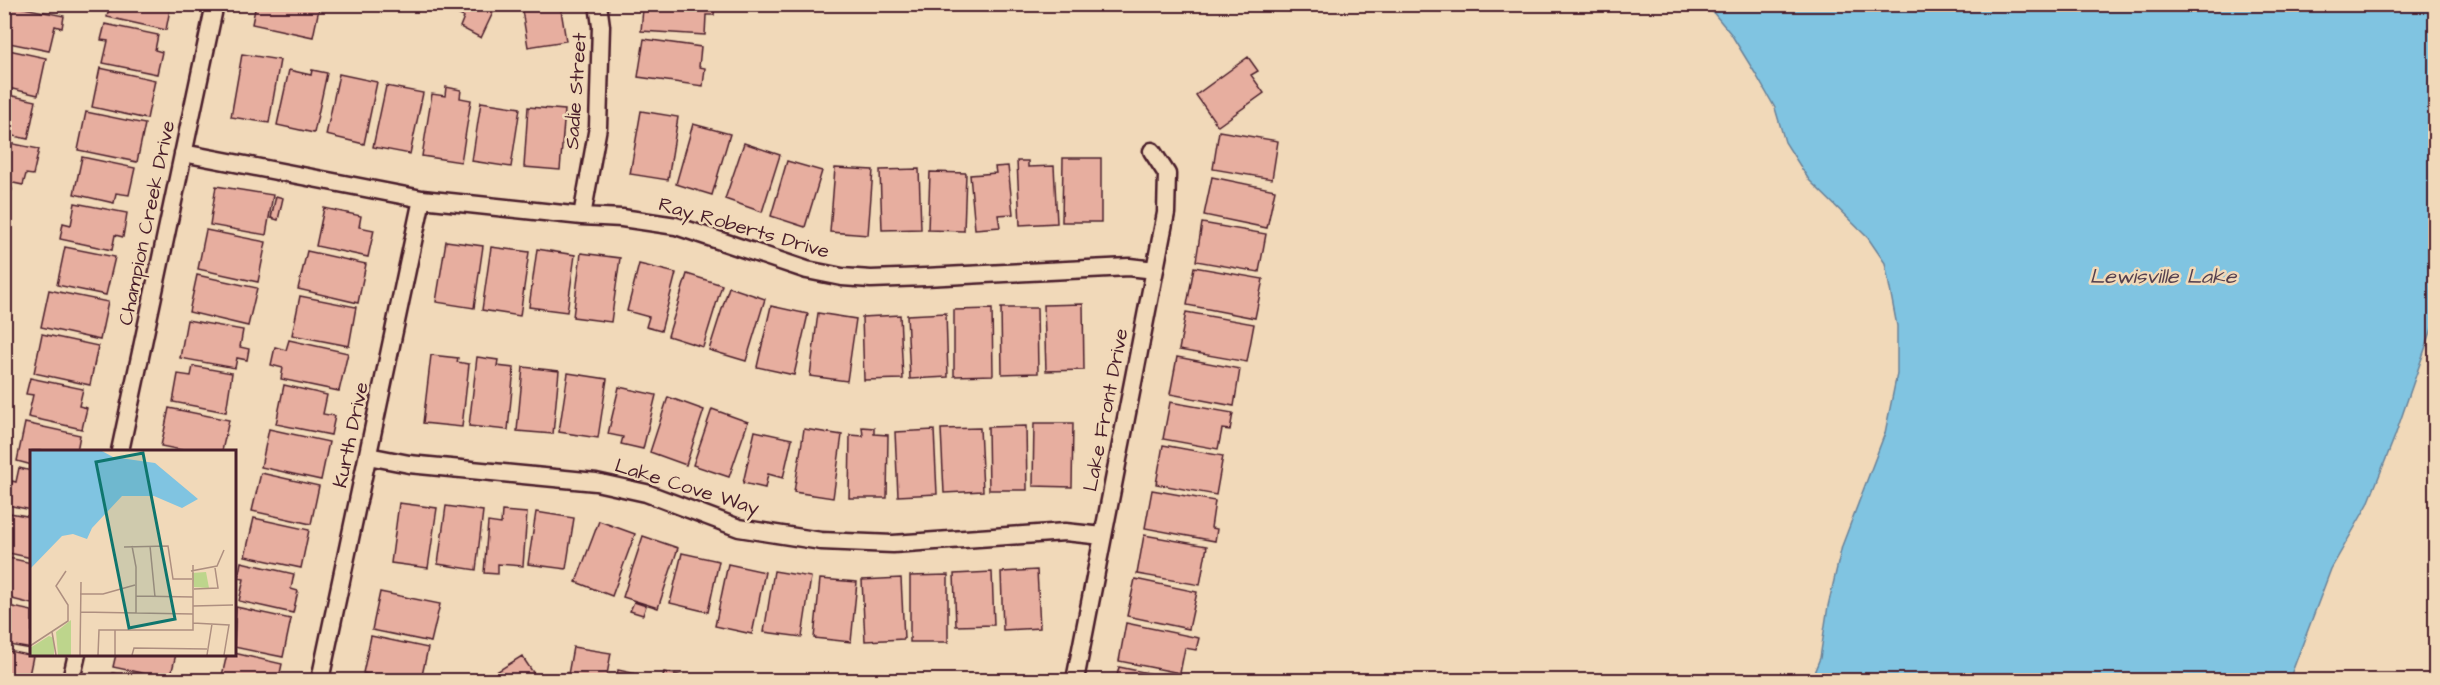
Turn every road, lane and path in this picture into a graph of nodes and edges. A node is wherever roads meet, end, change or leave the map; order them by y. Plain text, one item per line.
1 (215, 4) edge
2 (598, 4) edge
3 (1152, 152) dead end
4 (183, 153) junction
5 (422, 199) junction
6 (582, 216) junction
7 (1155, 270) junction
8 (120, 450) edge
9 (368, 456) junction
10 (1103, 536) junction
11 (77, 655) edge
12 (71, 681) edge
13 (320, 681) edge
14 (1075, 681) edge

1 - 4 street, Champion Creek Drive
2 - 6 street, Sadie Street
3 - 7 street, Lake Front Drive
4 - 5 street, Ray Roberts Drive
4 - 8 street, Champion Creek Drive
5 - 6 street, Ray Roberts Drive
5 - 9 street, Kurth Drive
6 - 7 street, Ray Roberts Drive
7 - 10 street, Lake Front Drive
9 - 10 street, Lake Cove Way
9 - 13 street, Kurth Drive
10 - 14 street, Lake Front Drive
11 - 12 street

